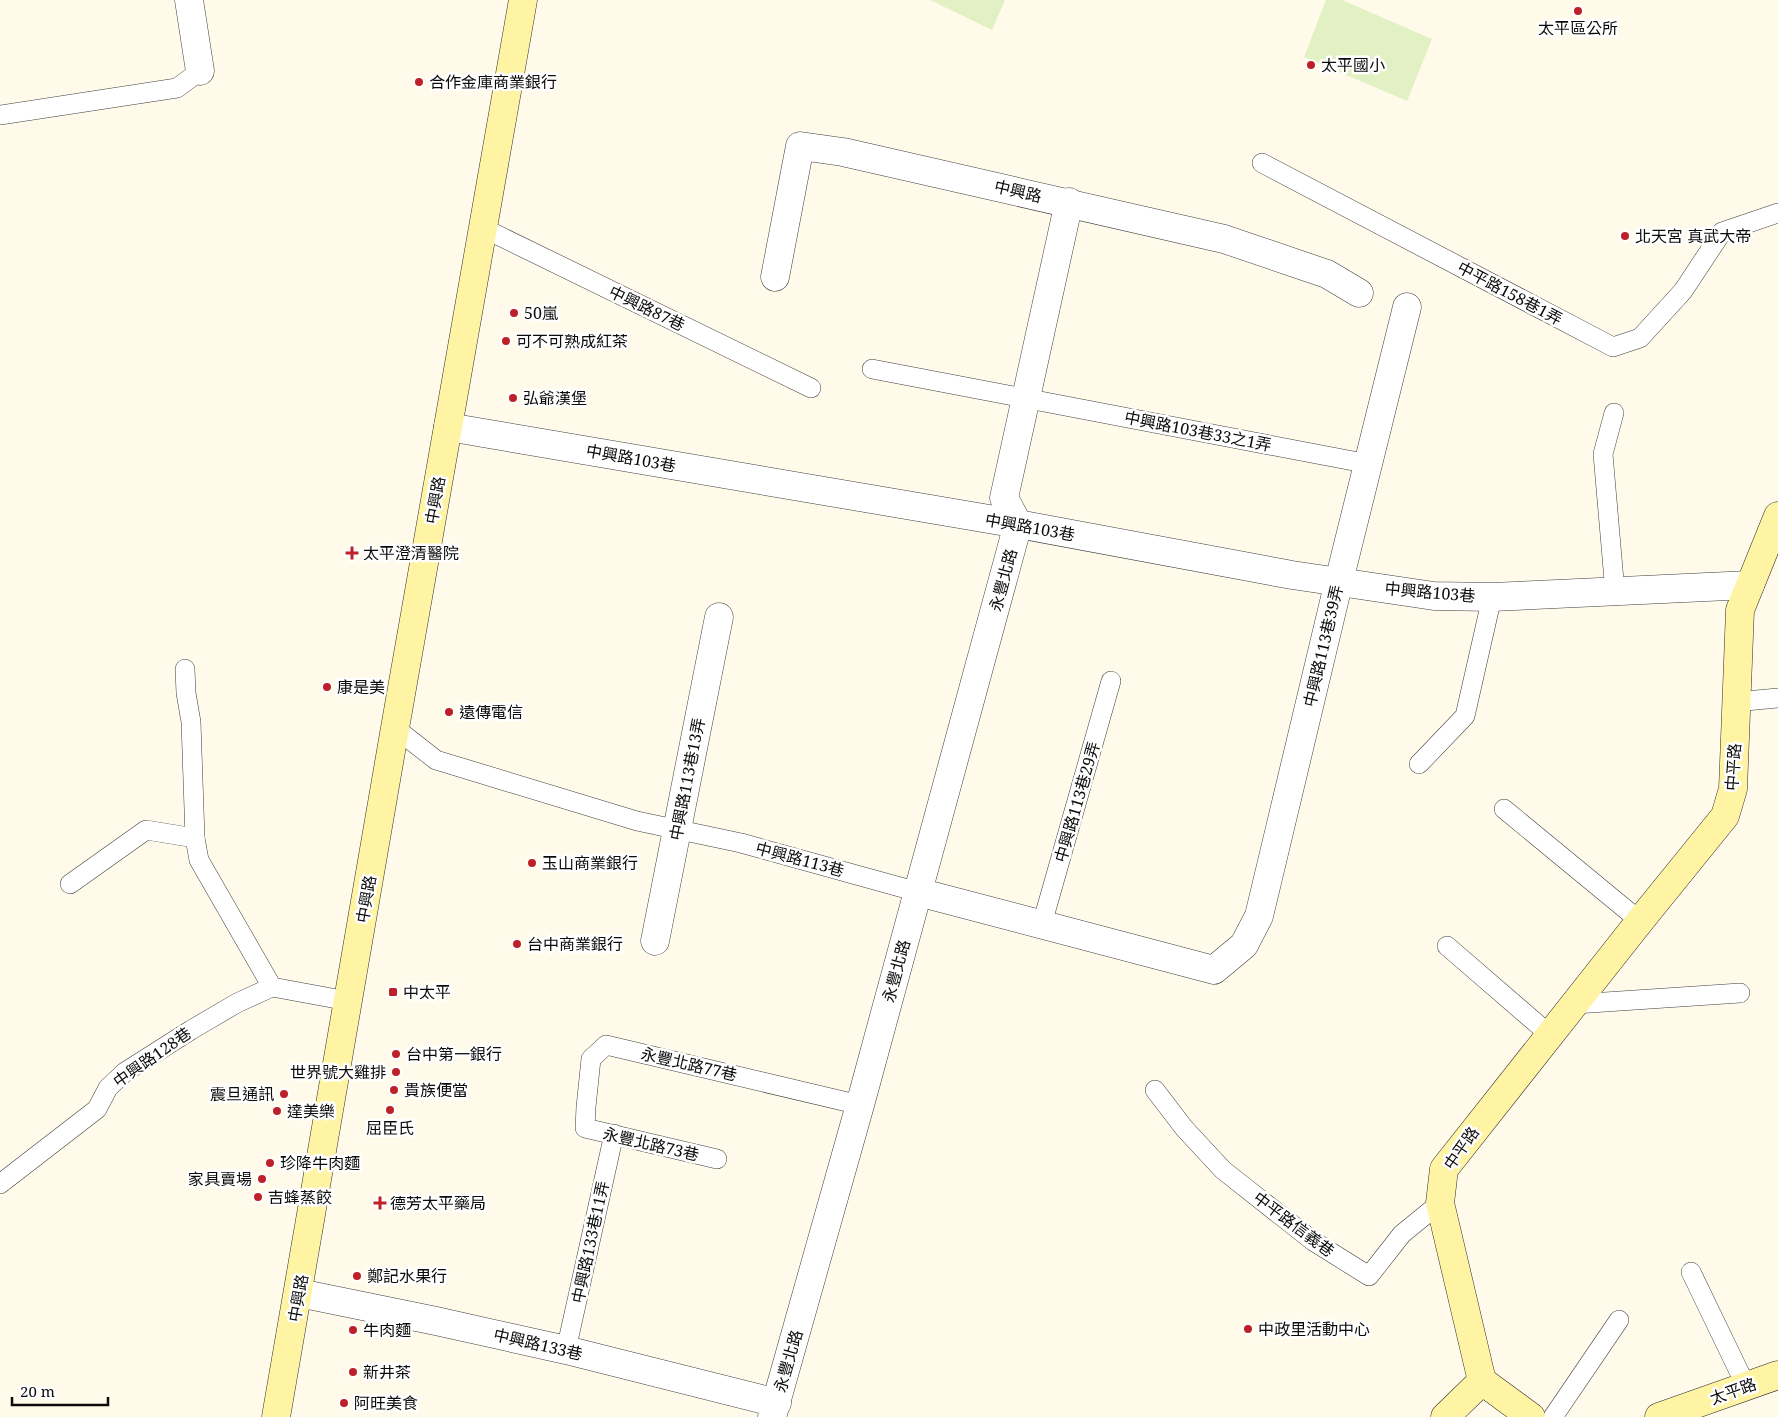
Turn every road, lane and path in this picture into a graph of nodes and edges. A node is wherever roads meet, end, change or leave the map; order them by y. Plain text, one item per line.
1 (189, 0) edge
2 (523, 0) edge
3 (200, 71) joint
4 (0, 115) edge
5 (1262, 163) dead end
6 (1069, 202) junction
7 (1778, 213) edge
8 (483, 228) junction
9 (775, 277) dead end
10 (1359, 293) dead end
11 (1407, 307) dead end
12 (872, 368) dead end
13 (811, 388) dead end
14 (1027, 398) junction
15 (1614, 413) dead end
16 (448, 427) junction
17 (1369, 464) junction
18 (1778, 516) edge
19 (1018, 524) junction
20 (1339, 581) junction
21 (1750, 586) junction
22 (1615, 592) junction
23 (1492, 597) junction
24 (719, 617) dead end
25 (184, 669) dead end
26 (1111, 681) dead end
27 (1778, 698) edge
28 (1736, 702) junction
29 (395, 728) junction
30 (1419, 764) dead end
31 (1504, 809) dead end
32 (678, 829) junction
33 (195, 838) junction
34 (70, 884) dead end
35 (918, 892) junction
36 (1640, 921) junction
37 (1042, 924) junction
38 (655, 940) dead end
39 (1447, 946) dead end
40 (1214, 970) joint
41 (272, 987) junction
42 (1740, 993) dead end
43 (348, 1001) junction
44 (1575, 1004) junction
45 (1550, 1035) junction
46 (1155, 1090) dead end
47 (860, 1105) junction
48 (585, 1128) joint
49 (614, 1134) junction
50 (717, 1159) dead end
51 (0, 1184) edge
52 (1440, 1203) junction
53 (1691, 1272) dead end
54 (299, 1293) junction
55 (1619, 1320) dead end
56 (566, 1350) junction
57 (1778, 1374) edge
58 (1482, 1381) junction
59 (1746, 1386) junction
60 (775, 1410) edge
61 (276, 1417) edge
62 (1445, 1417) edge
63 (1531, 1417) edge
64 (1553, 1417) edge
65 (1659, 1417) edge

1 - 3 street
2 - 8 main road, 中興路
3 - 4 lane
5 - 7 lane, 中平路158巷1弄
6 - 9 street, 中興路
6 - 10 street, 中興路
6 - 14 street
8 - 13 lane, 中興路87巷
8 - 16 main road, 中興路
11 - 17 street, 中興路113巷39弄
12 - 14 lane, 中興路103巷33之1弄
14 - 17 lane, 中興路103巷33之1弄
14 - 19 street
15 - 22 lane
16 - 19 street, 中興路103巷
16 - 29 main road, 中興路
17 - 20 street, 中興路113巷39弄
18 - 21 main road, 中平路
19 - 20 street, 中興路103巷
19 - 35 street, 永豐北路
20 - 23 street, 中興路103巷
20 - 40 street, 中興路113巷39弄
21 - 22 street, 中興路103巷
21 - 28 main road, 中平路
22 - 23 street, 中興路103巷
23 - 30 lane
24 - 32 street, 中興路113巷13弄
25 - 33 lane
26 - 37 lane, 中興路113巷29弄
27 - 28 lane
28 - 36 main road, 中平路
29 - 32 lane, 中興路113巷
29 - 43 main road, 中興路
31 - 36 lane
32 - 35 lane, 中興路113巷
32 - 38 street, 中興路113巷13弄
33 - 34 lane
33 - 41 lane
35 - 37 street, 中興路113巷
35 - 47 street, 永豐北路
36 - 44 main road, 中平路
37 - 40 street, 中興路113巷
39 - 45 lane
41 - 43 lane
41 - 51 lane, 中興路128巷
42 - 44 lane
43 - 54 main road, 中興路
44 - 45 main road, 中平路
45 - 52 main road, 中平路
46 - 52 lane, 中平路信義巷
47 - 48 lane, 永豐北路77巷
47 - 60 street, 永豐北路
48 - 49 lane, 永豐北路73巷
49 - 50 lane, 永豐北路73巷
49 - 56 lane, 中興路133巷11弄
52 - 58 main road, 中平路
53 - 59 lane
54 - 56 street, 中興路133巷
54 - 61 main road, 中興路
55 - 64 lane
56 - 60 street, 中興路133巷
57 - 59 main road, 太平路
58 - 62 main road
58 - 63 main road
59 - 65 main road, 太平路

